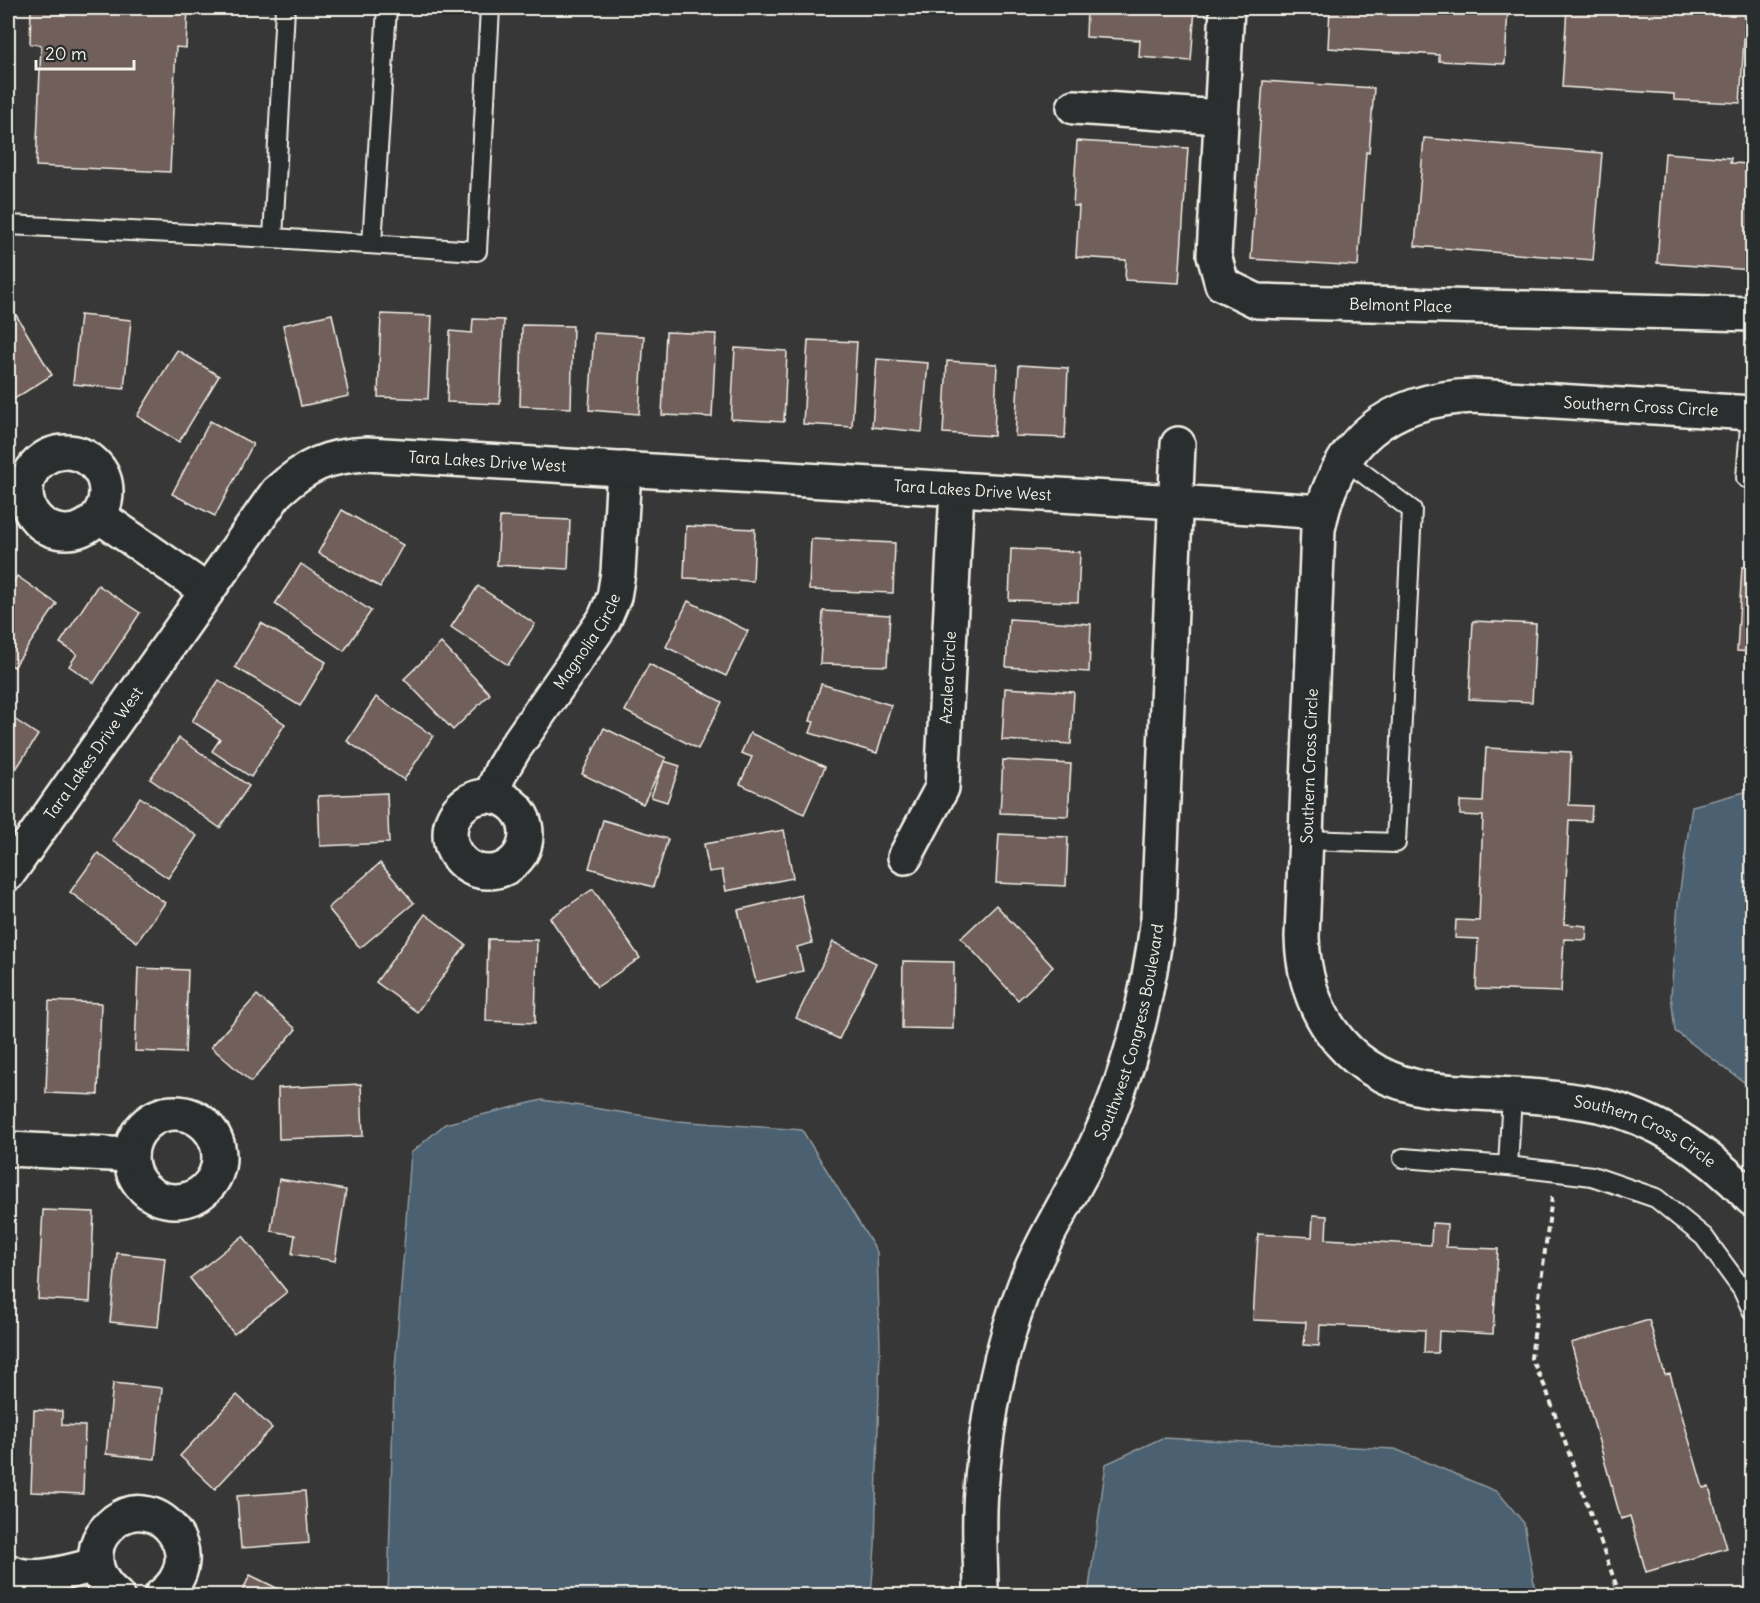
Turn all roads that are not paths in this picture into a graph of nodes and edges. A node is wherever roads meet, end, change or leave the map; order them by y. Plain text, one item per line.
1 (285, 8) edge
2 (387, 8) edge
3 (490, 8) edge
4 (1227, 8) edge
5 (1074, 107) dead end
6 (1221, 117) junction
7 (8, 225) edge
8 (273, 238) junction
9 (372, 244) junction
10 (1752, 314) edge
11 (1751, 413) edge
12 (1178, 444) dead end
13 (1344, 459) junction
14 (624, 469) junction
15 (1752, 479) edge
16 (957, 489) junction
17 (1176, 502) junction
18 (1322, 512) junction
19 (99, 516) dead end
20 (207, 591) junction
21 (491, 795) dead end
22 (1306, 840) junction
23 (905, 857) dead end
24 (8, 874) edge
25 (1512, 1095) junction
26 (8, 1149) edge
27 (130, 1155) dead end
28 (1403, 1158) dead end
29 (1508, 1166) junction
30 (1752, 1199) edge
31 (1752, 1310) edge
32 (96, 1565) junction
33 (8, 1571) edge
34 (117, 1596) edge
35 (161, 1596) edge
36 (981, 1596) edge

1 - 8 lane
2 - 9 lane
3 - 9 lane
4 - 6 street, Belmont Place
5 - 6 street
6 - 10 street, Belmont Place
7 - 8 lane
8 - 9 lane
11 - 13 street, Southern Cross Circle
11 - 15 lane
12 - 17 street, Southwest Congress Boulevard
13 - 18 street, Southern Cross Circle
13 - 22 lane
14 - 16 street, Tara Lakes Drive West
14 - 20 street, Tara Lakes Drive West
14 - 21 street, Magnolia Circle
16 - 17 street, Tara Lakes Drive West
16 - 23 street, Azalea Circle
17 - 18 street, Tara Lakes Drive West
17 - 36 street, Southwest Congress Boulevard
18 - 22 street, Southern Cross Circle
19 - 20 street
20 - 24 street, Tara Lakes Drive West
22 - 25 street, Southern Cross Circle
25 - 29 lane
25 - 30 street, Southern Cross Circle
26 - 27 street
28 - 29 lane
29 - 31 lane
32 - 33 street
32 - 34 street
32 - 35 street

